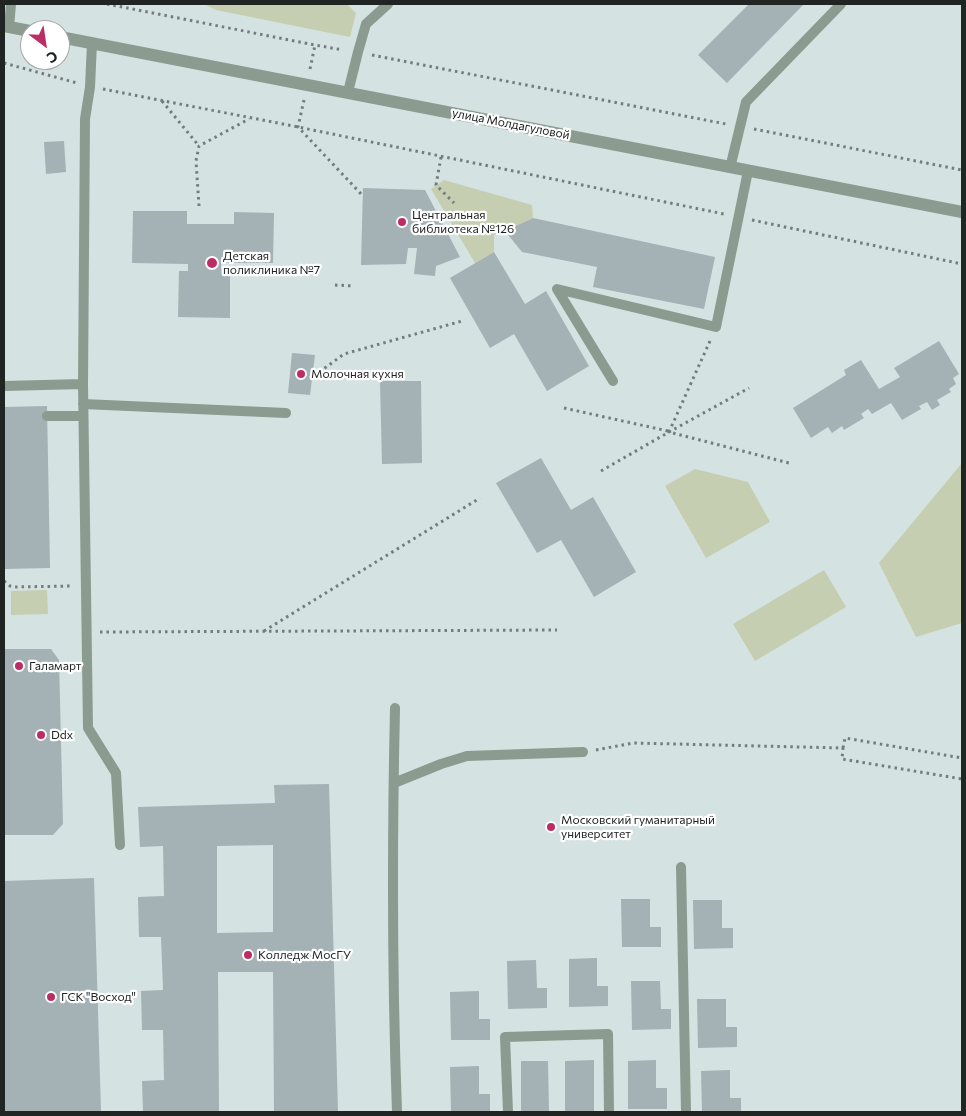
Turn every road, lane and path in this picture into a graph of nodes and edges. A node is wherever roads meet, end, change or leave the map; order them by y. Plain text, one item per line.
1 (11, 4) edge
2 (107, 4) edge
3 (388, 4) edge
4 (841, 4) edge
5 (6, 27) edge
6 (20, 29) edge
7 (70, 39) edge
8 (92, 43) junction
9 (358, 52) junction
10 (4, 63) edge
11 (90, 87) junction
12 (348, 92) junction
13 (162, 101) junction
14 (249, 118) junction
15 (740, 126) junction
16 (298, 127) junction
17 (199, 146) junction
18 (441, 157) junction
19 (730, 168) junction
20 (962, 170) edge
21 (748, 171) junction
22 (363, 196) dead end
23 (454, 204) dead end
24 (199, 206) dead end
25 (962, 212) edge
26 (738, 217) junction
27 (962, 264) edge
28 (335, 285) dead end
29 (354, 286) dead end
30 (462, 321) dead end
31 (716, 327) junction
32 (314, 376) dead end
33 (613, 381) dead end
34 (83, 384) junction
35 (4, 386) edge
36 (749, 388) dead end
37 (83, 404) junction
38 (564, 408) dead end
39 (286, 413) dead end
40 (48, 416) dead end
41 (83, 416) junction
42 (669, 432) junction
43 (789, 463) dead end
44 (601, 471) dead end
45 (480, 498) dead end
46 (4, 581) edge
47 (86, 586) junction
48 (557, 630) dead end
49 (263, 631) junction
50 (86, 632) junction
51 (396, 708) dead end
52 (843, 748) junction
53 (583, 752) joint
54 (962, 758) edge
55 (962, 778) edge
56 (394, 783) junction
57 (120, 845) dead end
58 (681, 867) dead end
59 (397, 1112) edge
60 (508, 1112) edge
61 (609, 1112) edge
62 (686, 1112) edge

1 - 5 lane
2 - 9 path
3 - 9 lane
4 - 15 lane
5 - 6 street
7 - 8 street, улица Молдагуловой
8 - 11 lane
8 - 12 street, улица Молдагуловой
9 - 12 lane
9 - 15 path
10 - 11 path
11 - 13 path
11 - 34 lane
12 - 19 street, улица Молдагуловой
13 - 14 path
13 - 17 path
14 - 16 path
14 - 17 path
15 - 19 lane
15 - 20 path
16 - 18 path
16 - 22 path
17 - 24 path
18 - 23 path
18 - 26 path
19 - 21 street, улица Молдагуловой
21 - 25 street, улица Молдагуловой
21 - 26 lane
26 - 27 path
26 - 31 lane
28 - 29 path
30 - 32 path
31 - 33 lane
31 - 42 path
34 - 35 lane
34 - 37 lane
36 - 42 path
37 - 39 lane
37 - 41 lane
38 - 42 path
40 - 41 lane
41 - 47 lane
42 - 43 path
42 - 44 path
45 - 49 path
46 - 47 path
47 - 50 lane
48 - 49 path
49 - 50 path
50 - 57 lane
51 - 56 lane
52 - 53 path
52 - 54 path
52 - 55 path
53 - 56 lane
56 - 59 lane
58 - 62 lane
60 - 61 lane

